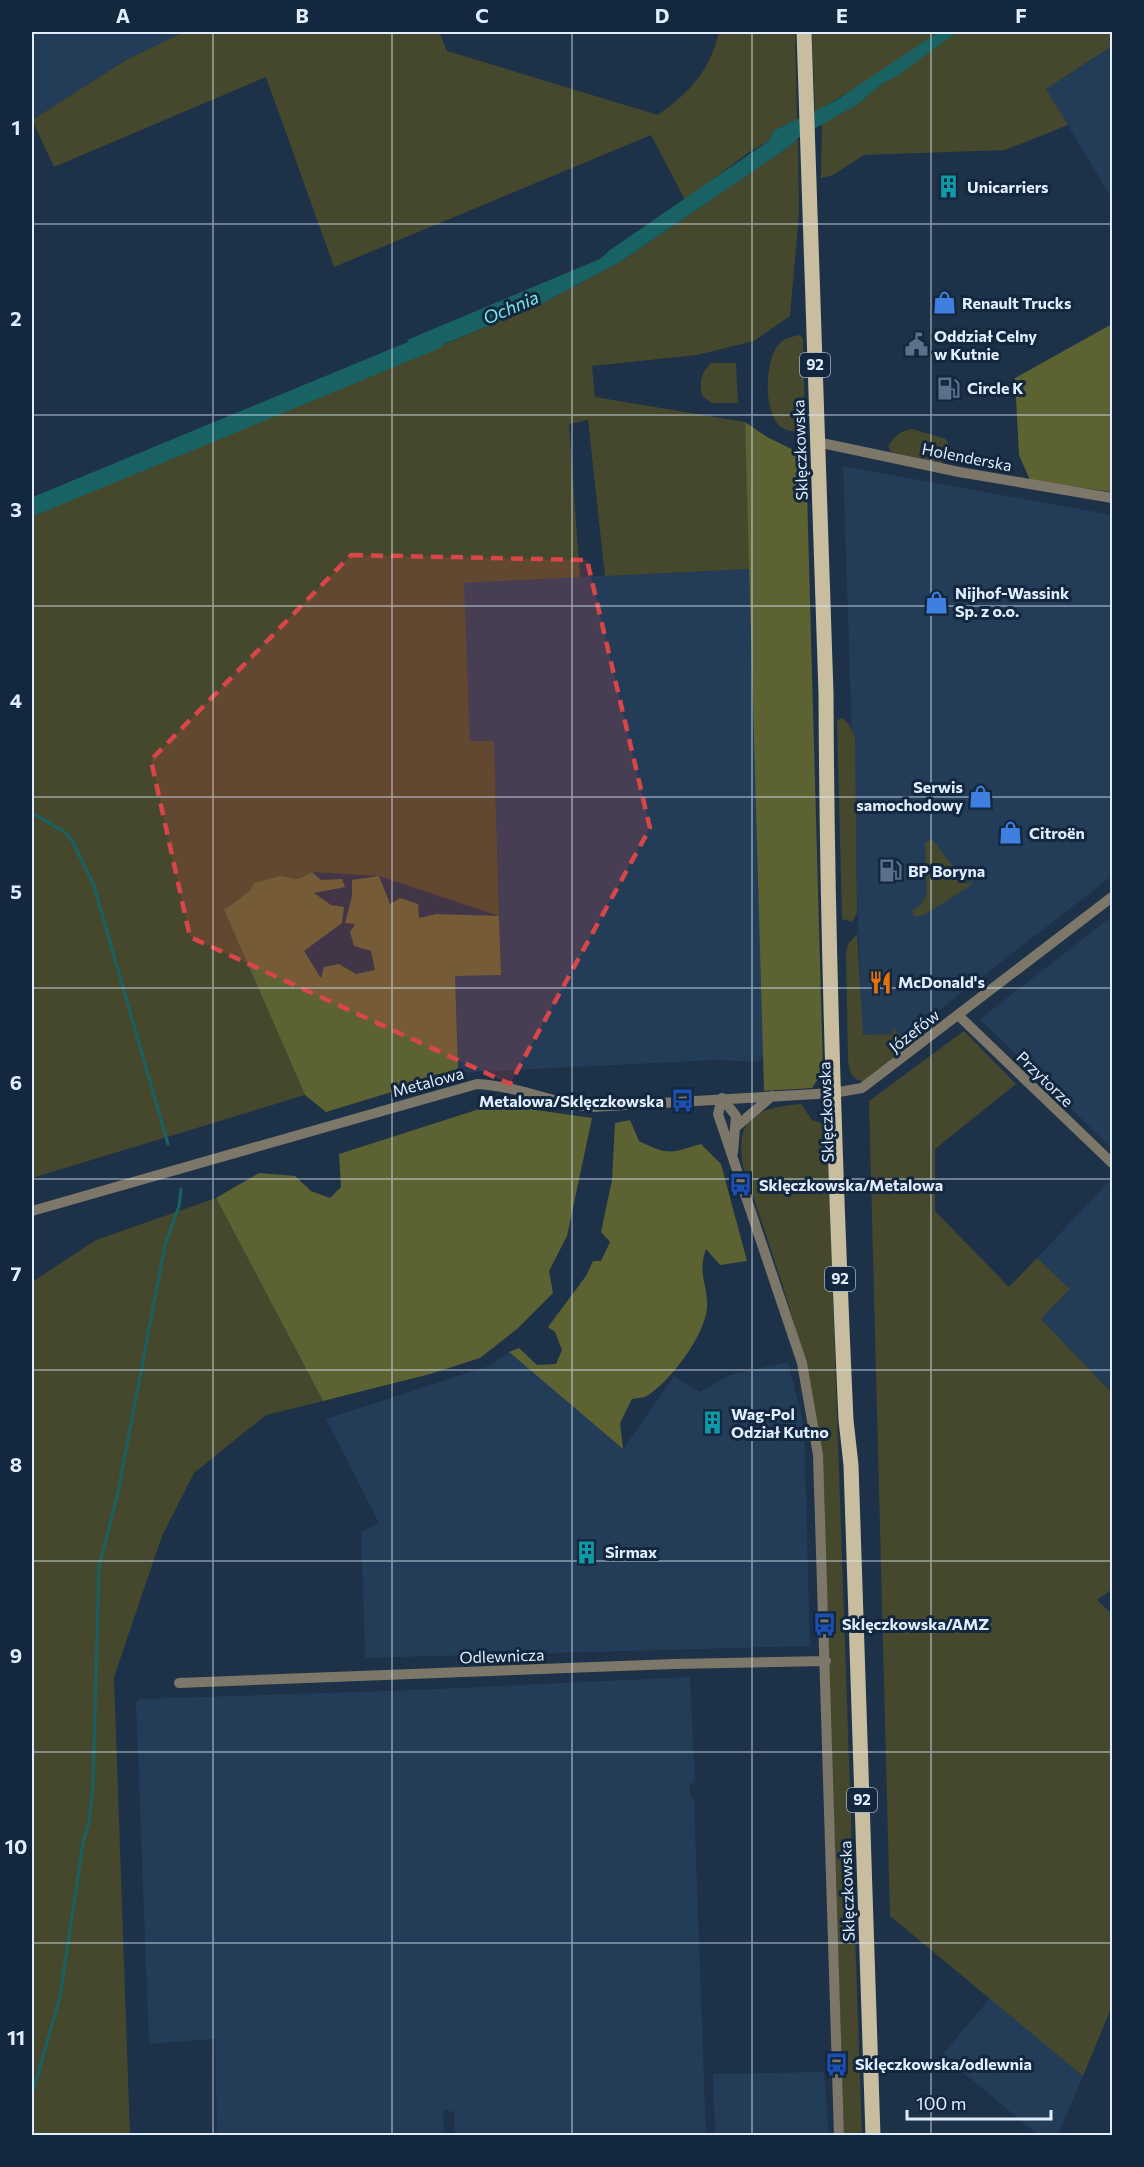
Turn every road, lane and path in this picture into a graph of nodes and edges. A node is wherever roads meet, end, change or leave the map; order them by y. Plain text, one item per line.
1 (804, 32) edge
2 (817, 442) junction
3 (1113, 498) edge
4 (1113, 897) edge
5 (958, 1016) junction
6 (838, 1092) junction
7 (772, 1096) junction
8 (722, 1098) junction
9 (737, 1126) junction
10 (733, 1153) junction
11 (1113, 1163) edge
12 (32, 1211) edge
13 (826, 1661) junction
14 (179, 1683) dead end
15 (839, 2136) edge
16 (873, 2136) edge

1 - 2 main road, Sklęczkowska / 92
2 - 3 street, Holenderska
2 - 6 main road, Sklęczkowska / 92
4 - 5 street, Józefów
5 - 6 street, Józefów
5 - 11 street, Przytorze
6 - 7 street, Metalowa
6 - 16 main road, Sklęczkowska / 92
7 - 8 street, Metalowa
7 - 9 street
8 - 9 street
8 - 10 street
8 - 12 street, Metalowa
9 - 10 street
10 - 13 street
13 - 14 street, Odlewnicza
13 - 15 street

